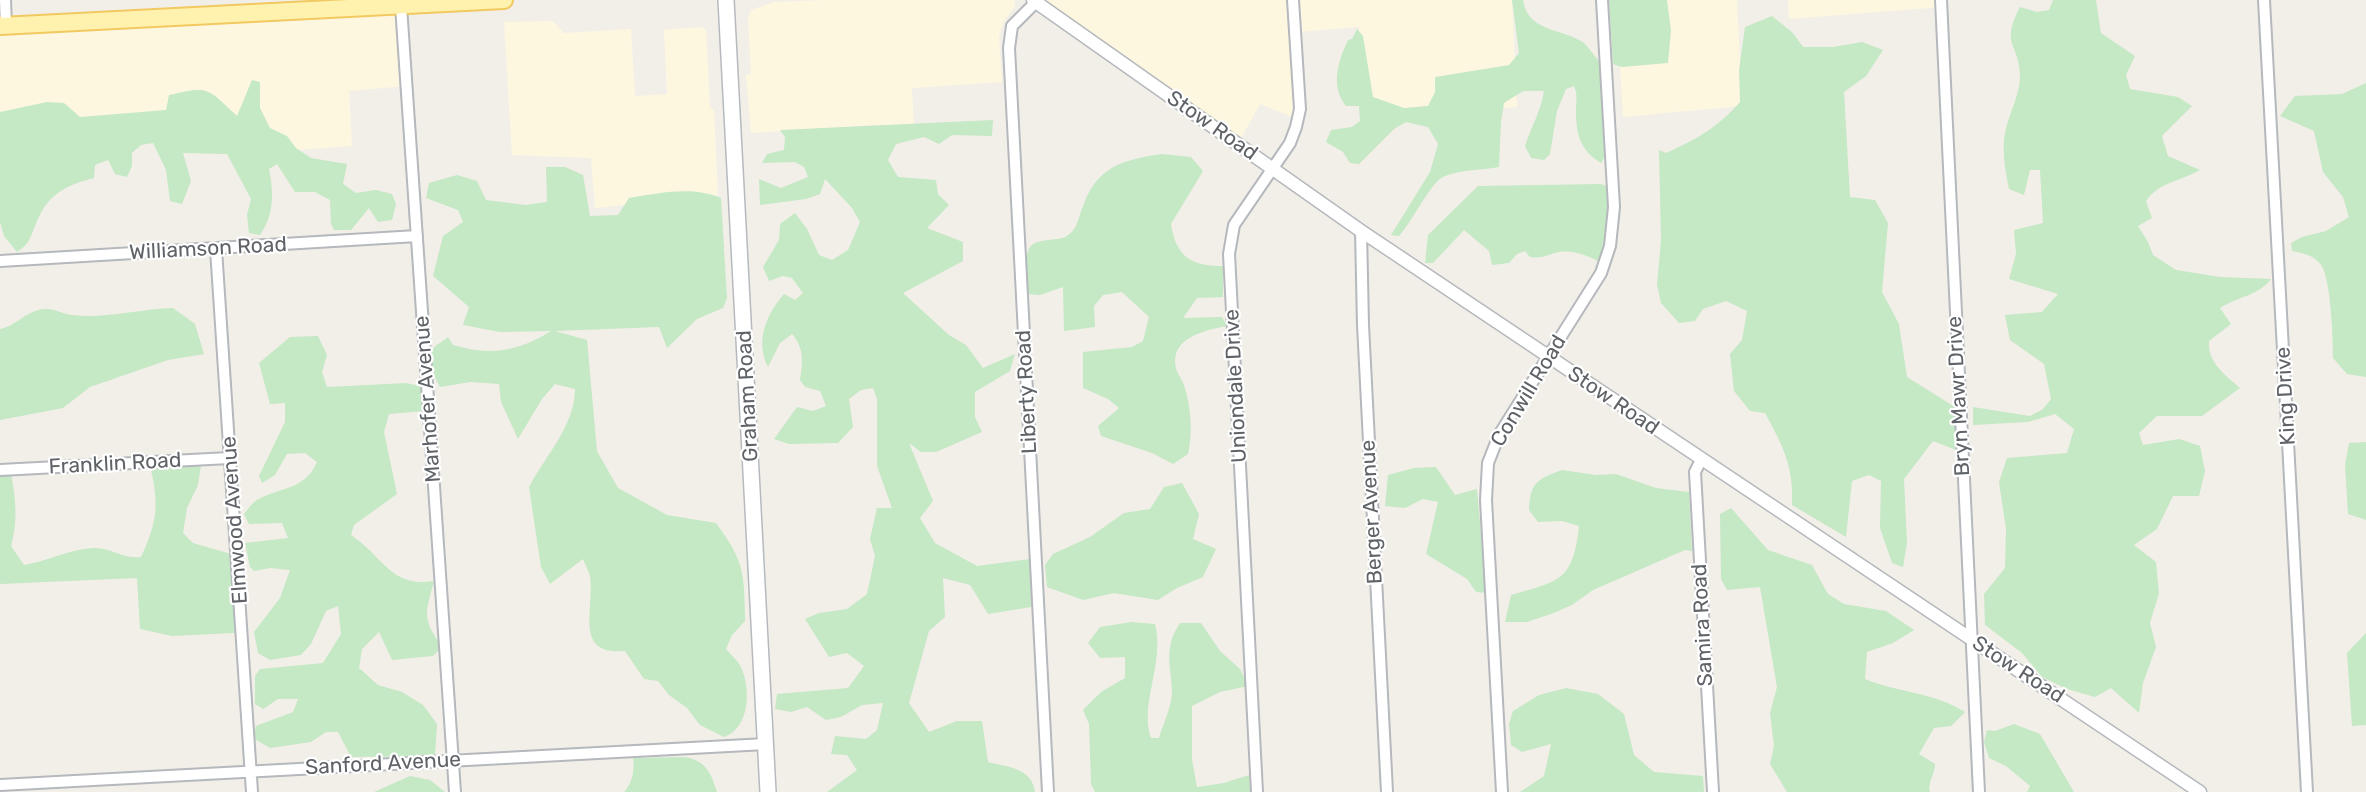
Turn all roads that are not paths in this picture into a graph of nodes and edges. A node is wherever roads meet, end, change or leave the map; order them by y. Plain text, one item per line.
1 (5, 0) edge
2 (504, 0) edge
3 (726, 0) edge
4 (1293, 0) edge
5 (1602, 0) edge
6 (1941, 0) edge
7 (2264, 0) edge
8 (1034, 1) edge
9 (401, 6) junction
10 (3, 25) edge
11 (1271, 168) junction
12 (1361, 231) junction
13 (417, 236) junction
14 (216, 249) junction
15 (0, 261) edge
16 (1549, 358) junction
17 (230, 458) junction
18 (1701, 459) junction
19 (0, 470) edge
20 (1970, 638) junction
21 (766, 744) junction
22 (453, 759) junction
23 (251, 771) junction
24 (0, 785) edge
25 (252, 792) edge
26 (455, 792) edge
27 (768, 792) edge
28 (1048, 792) edge
29 (1257, 792) edge
30 (1387, 792) edge
31 (1502, 792) edge
32 (1713, 792) edge
33 (1979, 792) edge
34 (2200, 792) edge
35 (2307, 792) edge

1 - 10 street
2 - 9 main road
3 - 21 main road, Graham Road
4 - 11 street, Uniondale Drive
5 - 16 street, Conwill Road
6 - 20 street, Bryn Mawr Drive
7 - 35 street, King Drive
8 - 11 street, Stow Road
8 - 28 street, Liberty Road
9 - 10 main road
9 - 13 street, Marhofer Avenue
11 - 12 street, Stow Road
11 - 29 street, Uniondale Drive
12 - 16 street, Stow Road
12 - 30 street, Berger Avenue
13 - 14 street, Williamson Road
13 - 22 street, Marhofer Avenue
14 - 15 street, Williamson Road
14 - 17 street, Elmwood Avenue
16 - 18 street, Stow Road
16 - 31 street, Conwill Road
17 - 19 street, Franklin Road
17 - 23 street, Elmwood Avenue
18 - 20 street, Stow Road
18 - 32 street, Samira Road
20 - 33 street, Bryn Mawr Drive
20 - 34 street, Stow Road
21 - 22 street, Sanford Avenue
21 - 27 main road, Graham Road
22 - 23 street, Sanford Avenue
22 - 26 street, Marhofer Avenue
23 - 24 street, Sanford Avenue
23 - 25 street, Elmwood Avenue

